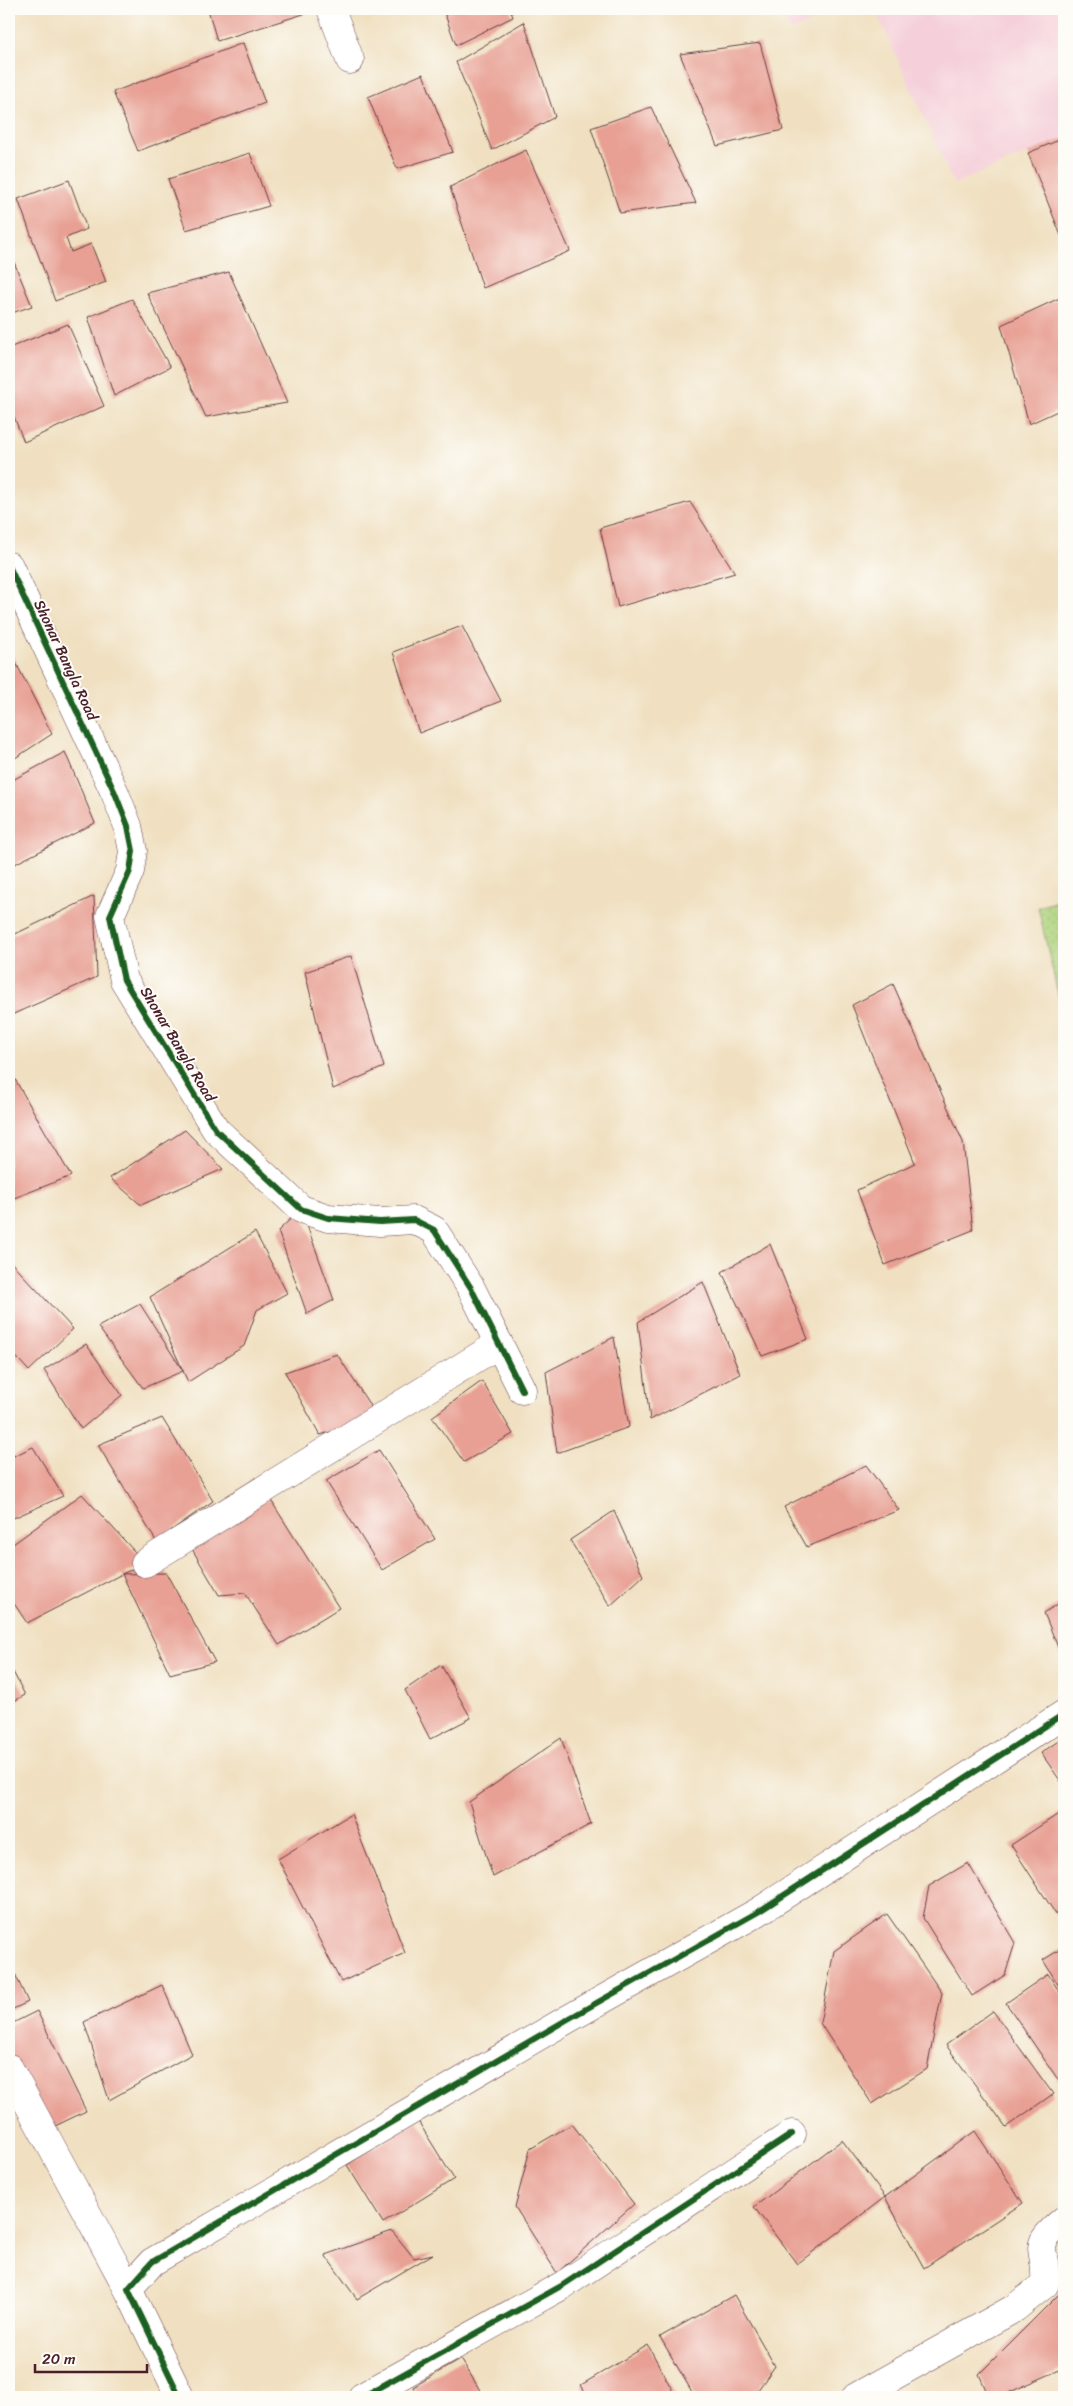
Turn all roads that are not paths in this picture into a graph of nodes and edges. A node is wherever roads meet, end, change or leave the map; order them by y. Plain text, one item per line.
1 (331, 9) edge
2 (350, 60) dead end
3 (9, 566) edge
4 (499, 1344) junction
5 (522, 1390) dead end
6 (144, 1563) dead end
7 (1064, 1714) edge
8 (9, 2068) edge
9 (792, 2134) dead end
10 (1064, 2220) edge
11 (128, 2288) junction
12 (180, 2397) edge
13 (362, 2397) edge
14 (856, 2397) edge

1 - 2 street
3 - 4 street, Shonar Bangla Road
4 - 5 street, Shonar Bangla Road
4 - 6 street
7 - 11 street
8 - 11 street
9 - 13 street
10 - 14 street
11 - 12 street

